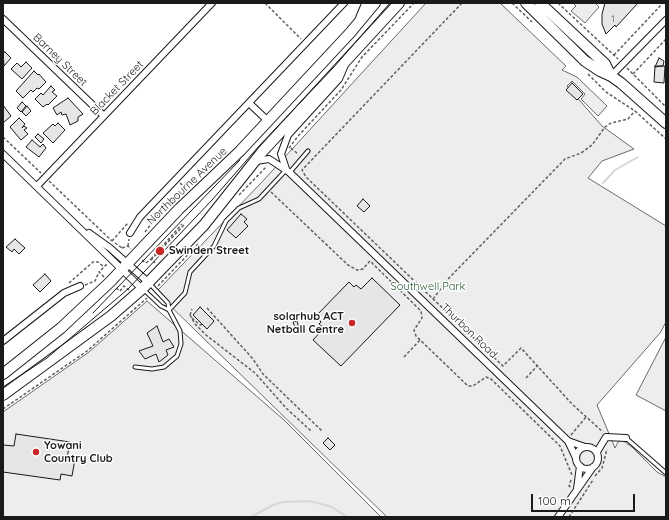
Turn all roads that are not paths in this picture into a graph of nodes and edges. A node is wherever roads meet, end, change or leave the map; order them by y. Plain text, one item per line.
1 (212, 3) edge
2 (344, 3) edge
3 (367, 3) edge
4 (375, 3) edge
5 (399, 3) edge
6 (526, 3) edge
7 (540, 3) edge
8 (3, 19) edge
9 (666, 20) edge
10 (357, 26) junction
11 (346, 62) junction
12 (611, 76) junction
13 (249, 103) junction
14 (104, 116) junction
15 (268, 121) junction
16 (666, 123) edge
17 (308, 151) dead end
18 (3, 154) edge
19 (253, 163) junction
20 (288, 171) junction
21 (37, 186) junction
22 (130, 233) dead end
23 (124, 267) junction
24 (145, 285) junction
25 (80, 286) road end
26 (169, 310) junction
27 (3, 341) edge
28 (135, 367) dead end
29 (3, 374) edge
30 (3, 395) edge
31 (604, 438) junction
32 (626, 438) joint
33 (567, 440) junction
34 (586, 446) junction
35 (597, 452) junction
36 (576, 458) junction
37 (580, 466) junction
38 (593, 467) junction
39 (666, 473) edge
40 (576, 491) junction
41 (558, 517) edge

1 - 14 street, Blacket Street
2 - 13 street, Northbourne Avenue
3 - 10 main road
4 - 10 main road, Northbourne Avenue
5 - 11 main road
6 - 12 main road
7 - 12 main road
8 - 14 street, Barney Street
9 - 12 street
10 - 15 main road, Northbourne Avenue
11 - 19 main road
11 - 20 street
12 - 16 main road
13 - 15 street
13 - 22 street, Northbourne Avenue
14 - 21 street, Blacket Street
15 - 23 main road, Northbourne Avenue
17 - 20 lane
18 - 21 street
19 - 20 street, Thurbon Road
19 - 24 main road
20 - 26 lane
20 - 33 street, Thurbon Road
21 - 23 street
23 - 24 street
23 - 24 street
23 - 29 main road, Northbourne Avenue
24 - 26 lane
24 - 26 lane
24 - 30 main road
25 - 27 street
26 - 28 lane
31 - 32 street
31 - 34 street
31 - 35 street
32 - 39 lane
33 - 34 street, Thurbon Road
33 - 36 street, Thurbon Road
34 - 35 street, Thurbon Road
34 - 36 street
35 - 38 street
36 - 37 street, Thurbon Road
37 - 38 street
37 - 40 street
38 - 40 street
40 - 41 street

